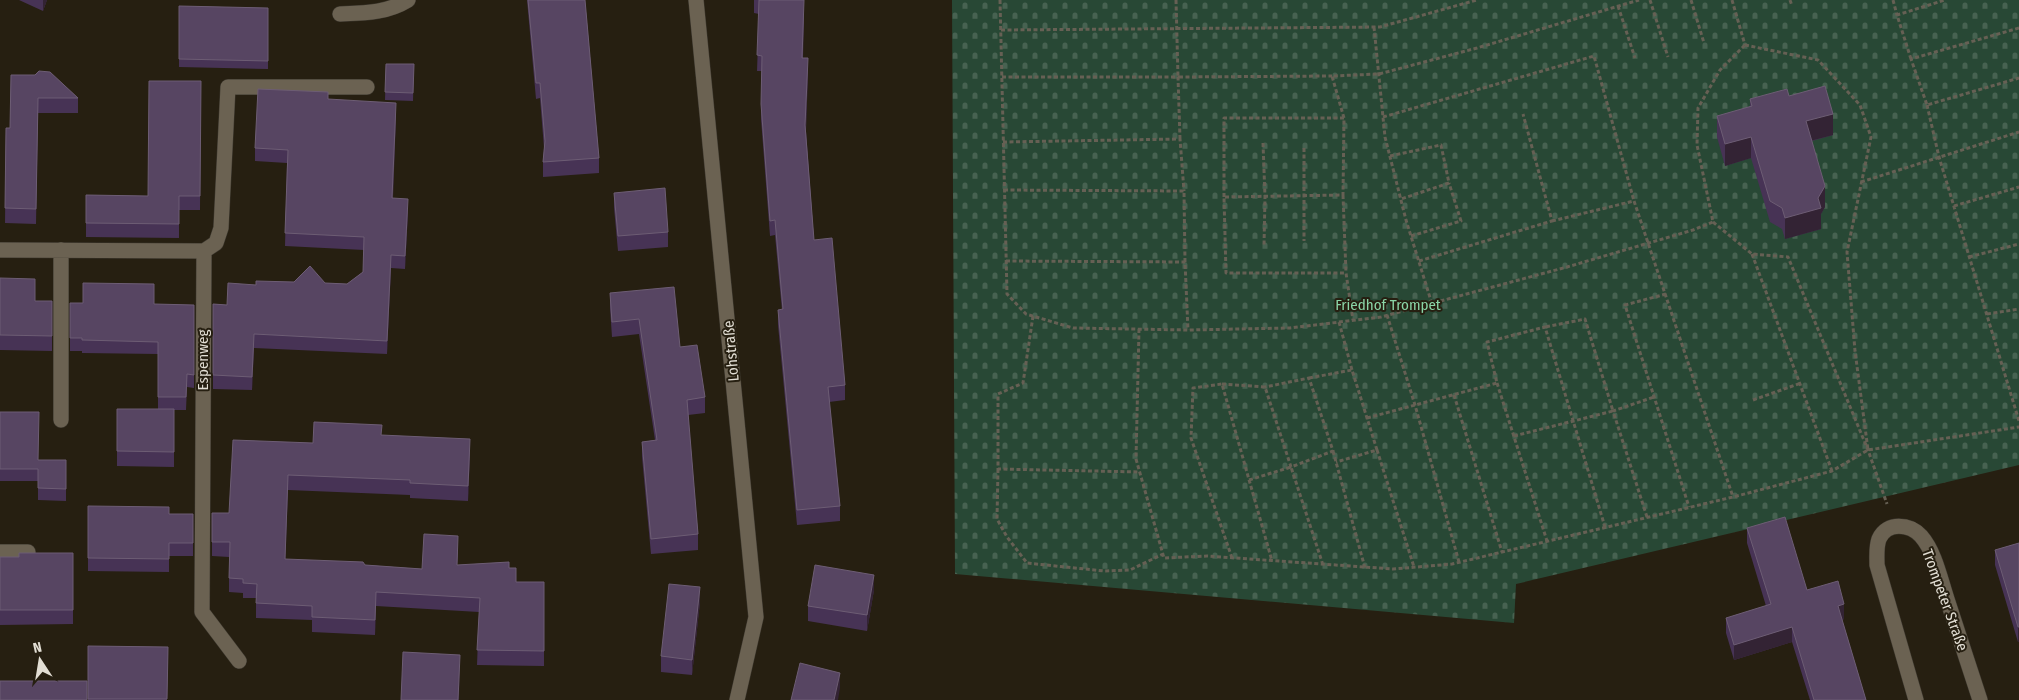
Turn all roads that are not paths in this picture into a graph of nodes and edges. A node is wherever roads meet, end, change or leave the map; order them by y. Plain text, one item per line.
1 (408, 0) edge
2 (696, 0) edge
3 (340, 14) dead end
4 (368, 87) dead end
5 (0, 250) edge
6 (60, 250) junction
7 (204, 251) junction
8 (61, 420) dead end
9 (0, 552) edge
10 (28, 552) edge
11 (239, 661) dead end
12 (737, 700) edge
13 (1916, 700) edge
14 (1980, 700) edge

1 - 3 street
2 - 12 street, Lohstraße
4 - 7 street
5 - 6 street
6 - 7 street
6 - 8 street
7 - 11 street, Espenweg
9 - 10 street
13 - 14 street, Trompeter Straße

